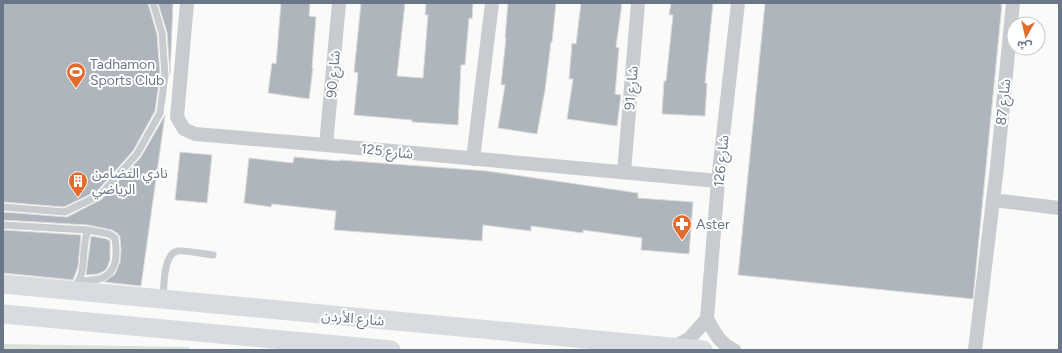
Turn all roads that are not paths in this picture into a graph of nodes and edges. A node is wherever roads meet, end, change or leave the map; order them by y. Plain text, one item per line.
1 (153, 3) edge
2 (187, 3) edge
3 (339, 3) edge
4 (492, 3) edge
5 (638, 3) edge
6 (738, 3) edge
7 (1013, 3) edge
8 (326, 145) junction
9 (473, 159) junction
10 (624, 172) junction
11 (718, 182) junction
12 (993, 200) junction
13 (3, 207) edge
14 (1059, 208) edge
15 (3, 225) edge
16 (88, 230) junction
17 (213, 255) dead end
18 (3, 284) edge
19 (74, 286) junction
20 (163, 299) junction
21 (262, 309) junction
22 (3, 314) edge
23 (707, 319) junction
24 (262, 339) junction
25 (672, 348) junction
26 (390, 350) edge
27 (703, 350) edge
28 (734, 350) edge
29 (975, 350) edge

1 - 13 lane
2 - 8 street, شارع 125
3 - 8 street, شارع 90
4 - 9 street
5 - 10 street, شارع 91
6 - 11 street, شارع 126
7 - 12 street, شارع 87
8 - 9 street, شارع 125
9 - 10 street, شارع 125
10 - 11 street, شارع 125
11 - 23 street, شارع 126
12 - 14 street
12 - 29 street, شارع 87
15 - 16 lane
16 - 19 lane
16 - 19 lane
17 - 20 lane
18 - 19 main road, شارع الأردن
19 - 20 main road, شارع الأردن
20 - 21 main road, شارع الأردن
21 - 24 main road
21 - 25 main road, شارع الأردن
22 - 24 main road, شارع الأردن
23 - 25 street
23 - 28 street
24 - 26 main road, شارع الأردن
25 - 27 main road, شارع الأردن

